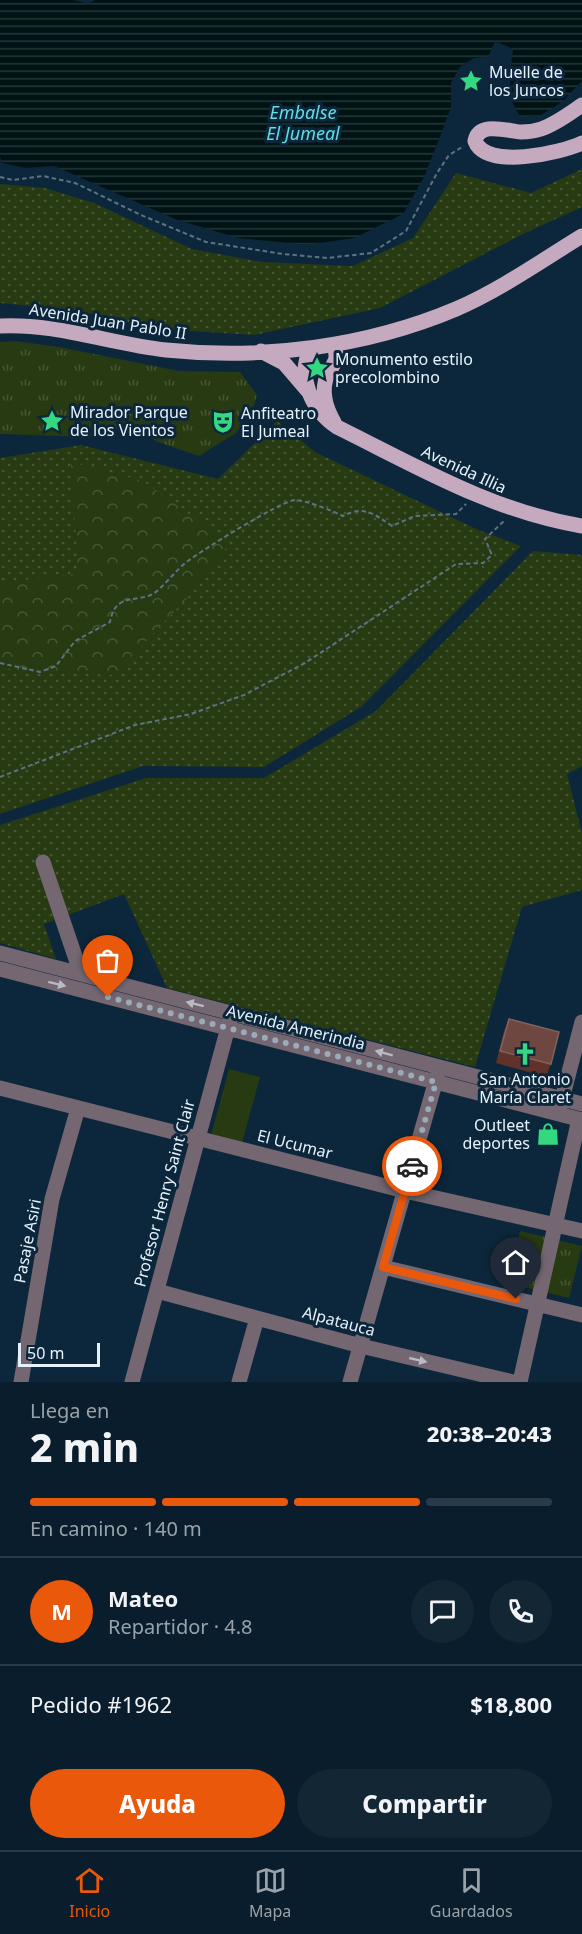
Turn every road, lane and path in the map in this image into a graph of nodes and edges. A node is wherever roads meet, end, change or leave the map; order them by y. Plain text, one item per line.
1 (582, 105) edge
2 (475, 141) junction
3 (582, 143) edge
4 (0, 177) edge
5 (582, 236) edge
6 (0, 326) edge
7 (334, 345) junction
8 (312, 348) junction
9 (261, 351) junction
10 (310, 394) junction
11 (337, 427) junction
12 (474, 495) junction
13 (505, 519) dead end
14 (582, 526) edge
15 (0, 663) edge
16 (0, 777) edge
17 (43, 862) dead end
18 (0, 953) edge
19 (0, 969) edge
20 (81, 974) junction
21 (229, 1021) junction
22 (582, 1022) edge
23 (438, 1074) junction
24 (0, 1088) edge
25 (560, 1106) junction
26 (78, 1108) junction
27 (581, 1115) edge
28 (197, 1138) junction
29 (405, 1191) junction
30 (555, 1225) junction
31 (582, 1231) edge
32 (383, 1267) junction
33 (157, 1291) junction
34 (538, 1305) junction
35 (582, 1315) edge
36 (257, 1318) junction
37 (361, 1346) junction
38 (21, 1382) edge
39 (132, 1382) edge
40 (239, 1382) edge
41 (351, 1382) edge
42 (513, 1382) edge
43 (520, 1382) edge

1 - 2 main road
2 - 3 main road
2 - 4 path
5 - 7 main road, Avenida Juan Pablo II
6 - 9 main road, Avenida Juan Pablo II
7 - 8 main road, Avenida Juan Pablo II
7 - 11 main road
8 - 9 main road, Avenida Juan Pablo II
8 - 10 main road, Avenida Illia
9 - 10 main road, Avenida Illia
10 - 11 main road, Avenida Illia
11 - 12 main road, Avenida Illia
12 - 14 main road, Avenida Illia
12 - 15 path
13 - 16 path
17 - 20 street
18 - 20 street
19 -> 21 street, Avenida Amerindia
21 -> 20 street
21 - 23 street, Avenida Amerindia
21 - 28 street, Profesor Henry Saint Clair
22 - 25 street
23 - 25 street, Avenida Amerindia
23 - 29 street
24 - 26 street, El Ucumar
25 - 27 street, Avenida Amerindia
26 - 28 street, El Ucumar
26 - 38 street, Pasaje Asiri
27 - 30 street
28 - 29 street, El Ucumar
28 - 33 street, Profesor Henry Saint Clair
29 - 30 street, El Ucumar
29 - 32 street
30 - 31 street, El Ucumar
30 - 34 street
32 - 34 street
32 - 37 street
33 - 36 street, Alpatauca
33 - 39 street, Profesor Henry Saint Clair
34 - 35 street
34 - 43 street
36 - 37 street, Alpatauca
36 - 40 street
37 - 41 street
37 -> 42 street, Alpatauca

